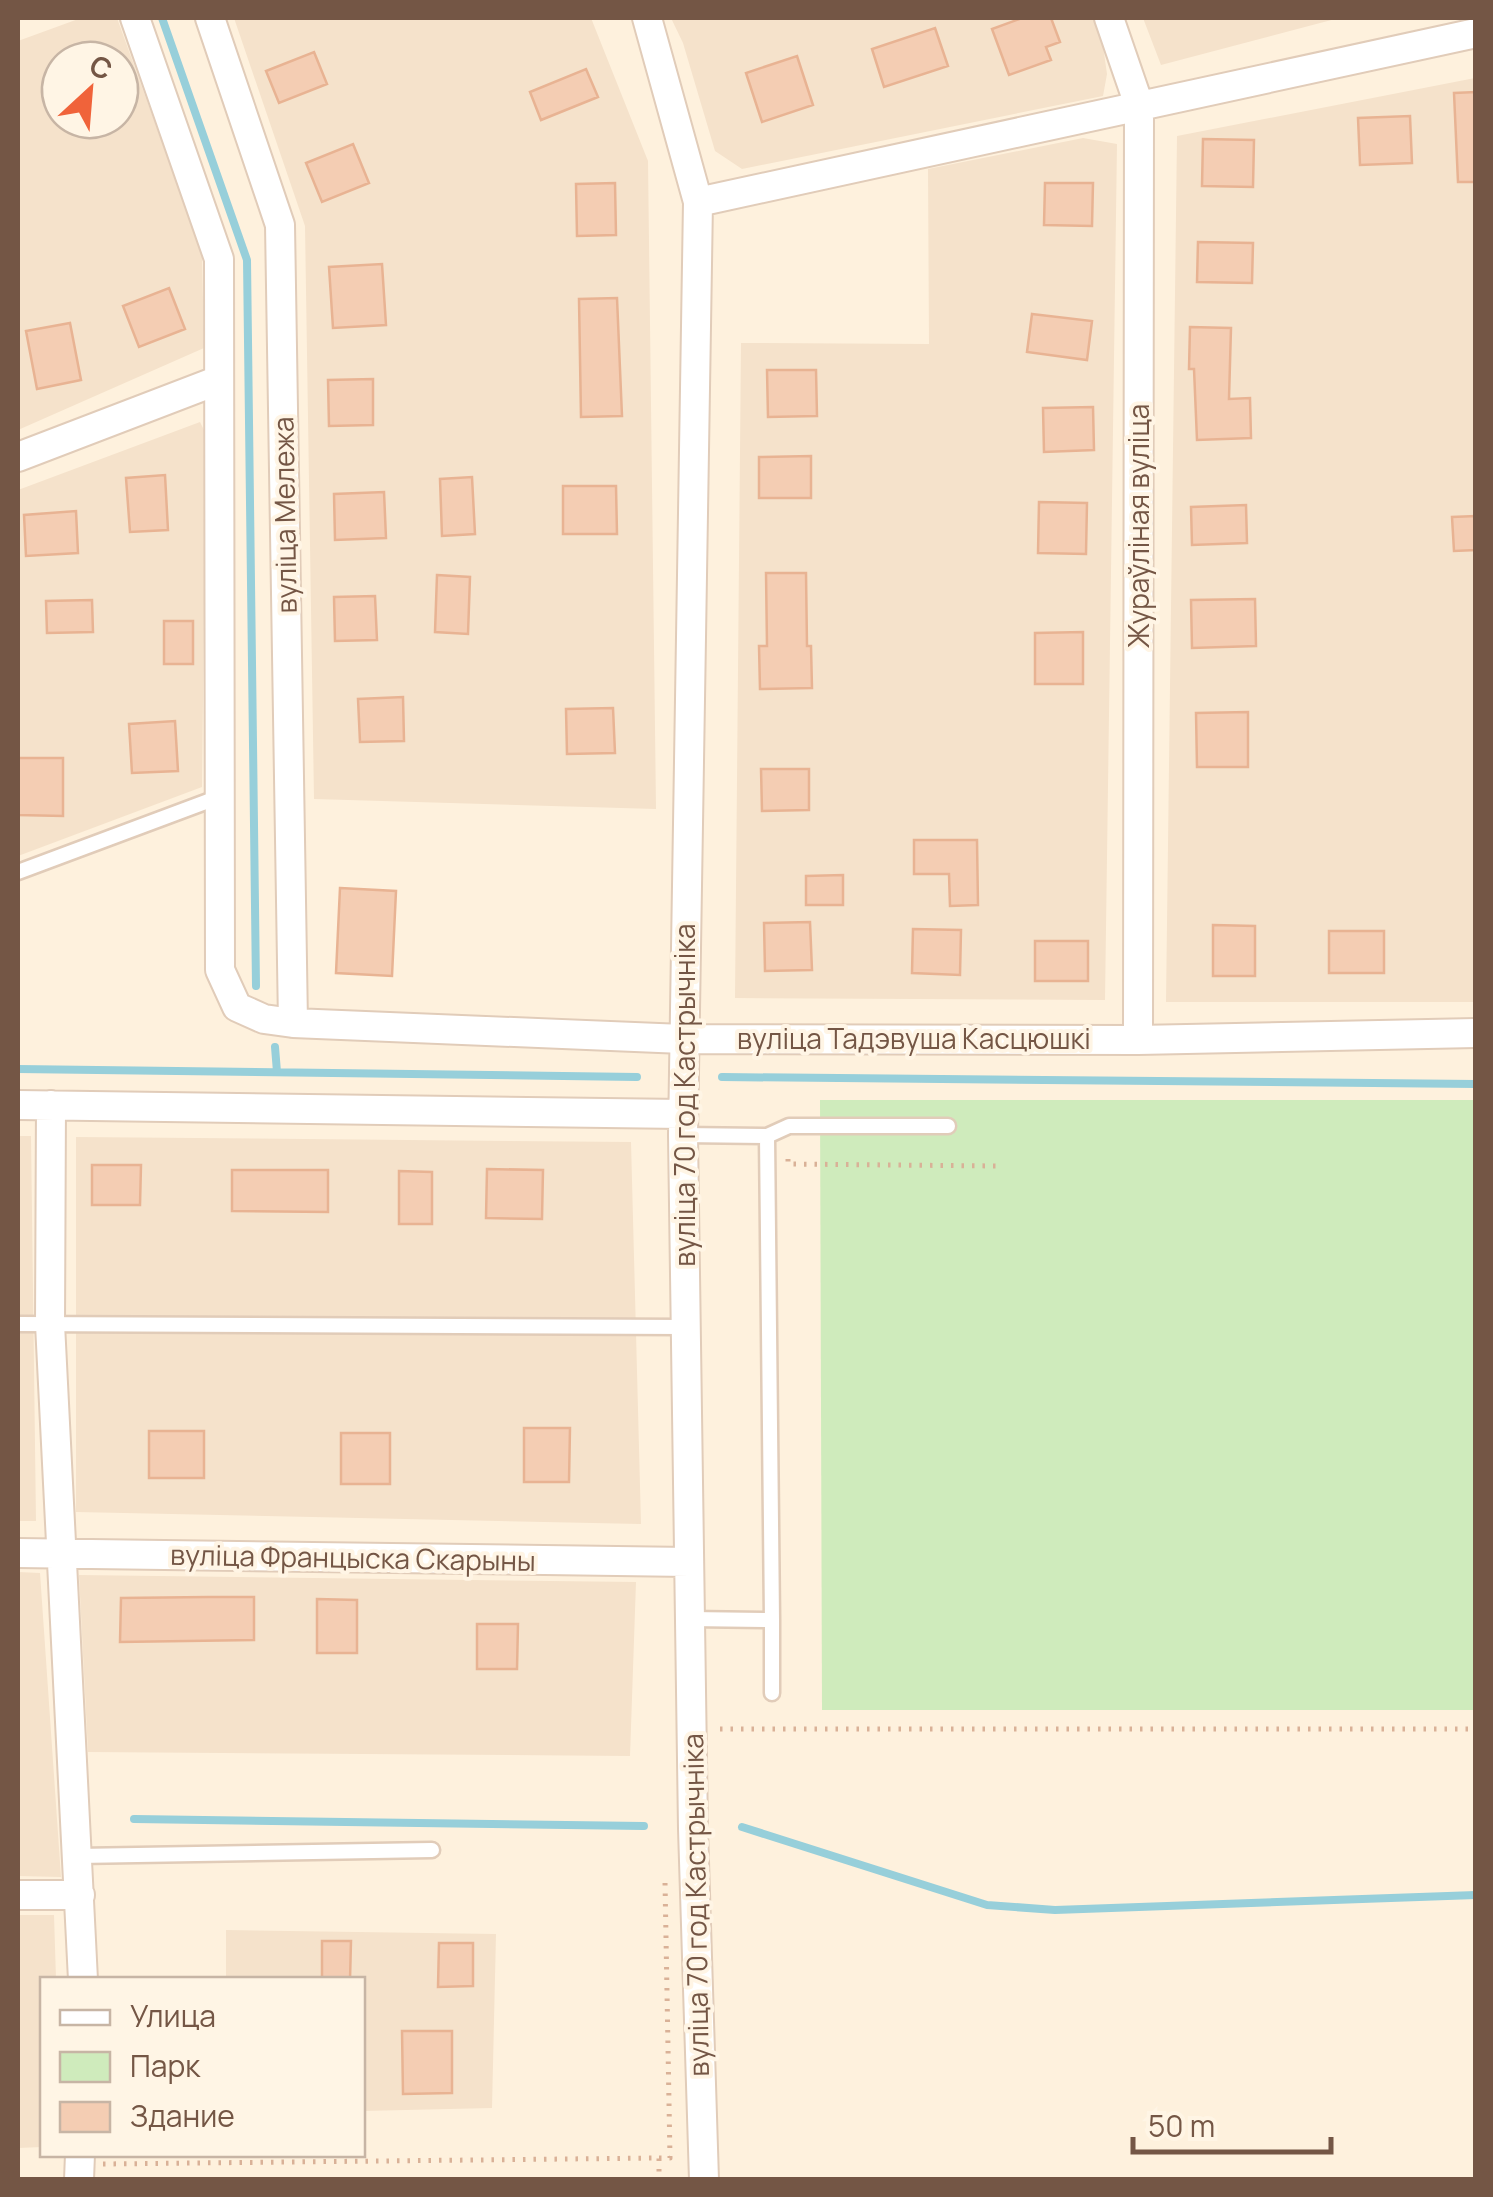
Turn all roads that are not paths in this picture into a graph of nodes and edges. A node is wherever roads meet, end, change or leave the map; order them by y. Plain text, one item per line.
1 (134, 18) edge
2 (210, 18) edge
3 (648, 18) edge
4 (1109, 18) edge
5 (1476, 33) edge
6 (1140, 105) junction
7 (698, 202) junction
8 (219, 380) junction
9 (18, 457) edge
10 (220, 797) junction
11 (18, 872) edge
12 (294, 1024) junction
13 (1476, 1033) edge
14 (683, 1039) junction
15 (1138, 1040) junction
16 (18, 1105) edge
17 (51, 1105) junction
18 (683, 1124) junction
19 (948, 1126) dead end
20 (767, 1136) junction
21 (18, 1324) edge
22 (50, 1324) junction
23 (685, 1327) junction
24 (18, 1553) edge
25 (63, 1554) junction
26 (688, 1562) junction
27 (690, 1620) junction
28 (772, 1620) junction
29 (772, 1693) dead end
30 (432, 1850) dead end
31 (78, 1856) junction
32 (18, 1895) edge
33 (80, 1895) junction
34 (83, 1977) edge
35 (704, 2180) edge

1 - 8 street, вуліца Тадэвуша Касцюшкі
2 - 12 street, вуліца Мележа
3 - 7 street, вуліца 70 год Кастрычніка
4 - 6 street, Жураўліная вуліца
5 - 6 street
6 - 7 street
6 - 15 street, Жураўліная вуліца
7 - 14 street, вуліца 70 год Кастрычніка
8 - 9 street
8 - 10 street, вуліца Тадэвуша Касцюшкі
10 - 11 lane
10 - 12 street, вуліца Тадэвуша Касцюшкі
12 - 14 street, вуліца Тадэвуша Касцюшкі
13 - 15 street, вуліца Тадэвуша Касцюшкі
14 - 15 street, вуліца Тадэвуша Касцюшкі
14 - 18 street, вуліца 70 год Кастрычніка
16 - 17 street
17 - 18 street
17 - 22 street
18 - 20 lane
18 - 23 street, вуліца 70 год Кастрычніка
19 - 20 lane
20 - 28 lane
21 - 22 lane
22 - 23 lane
22 - 25 street
23 - 26 street, вуліца 70 год Кастрычніка
24 - 25 street, вуліца Францыска Скарыны
25 - 26 street, вуліца Францыска Скарыны
25 - 31 street
26 - 27 street, вуліца 70 год Кастрычніка
27 - 28 lane
27 - 35 street, вуліца 70 год Кастрычніка
28 - 29 lane
30 - 31 lane
31 - 33 street
32 - 33 street
33 - 34 street

